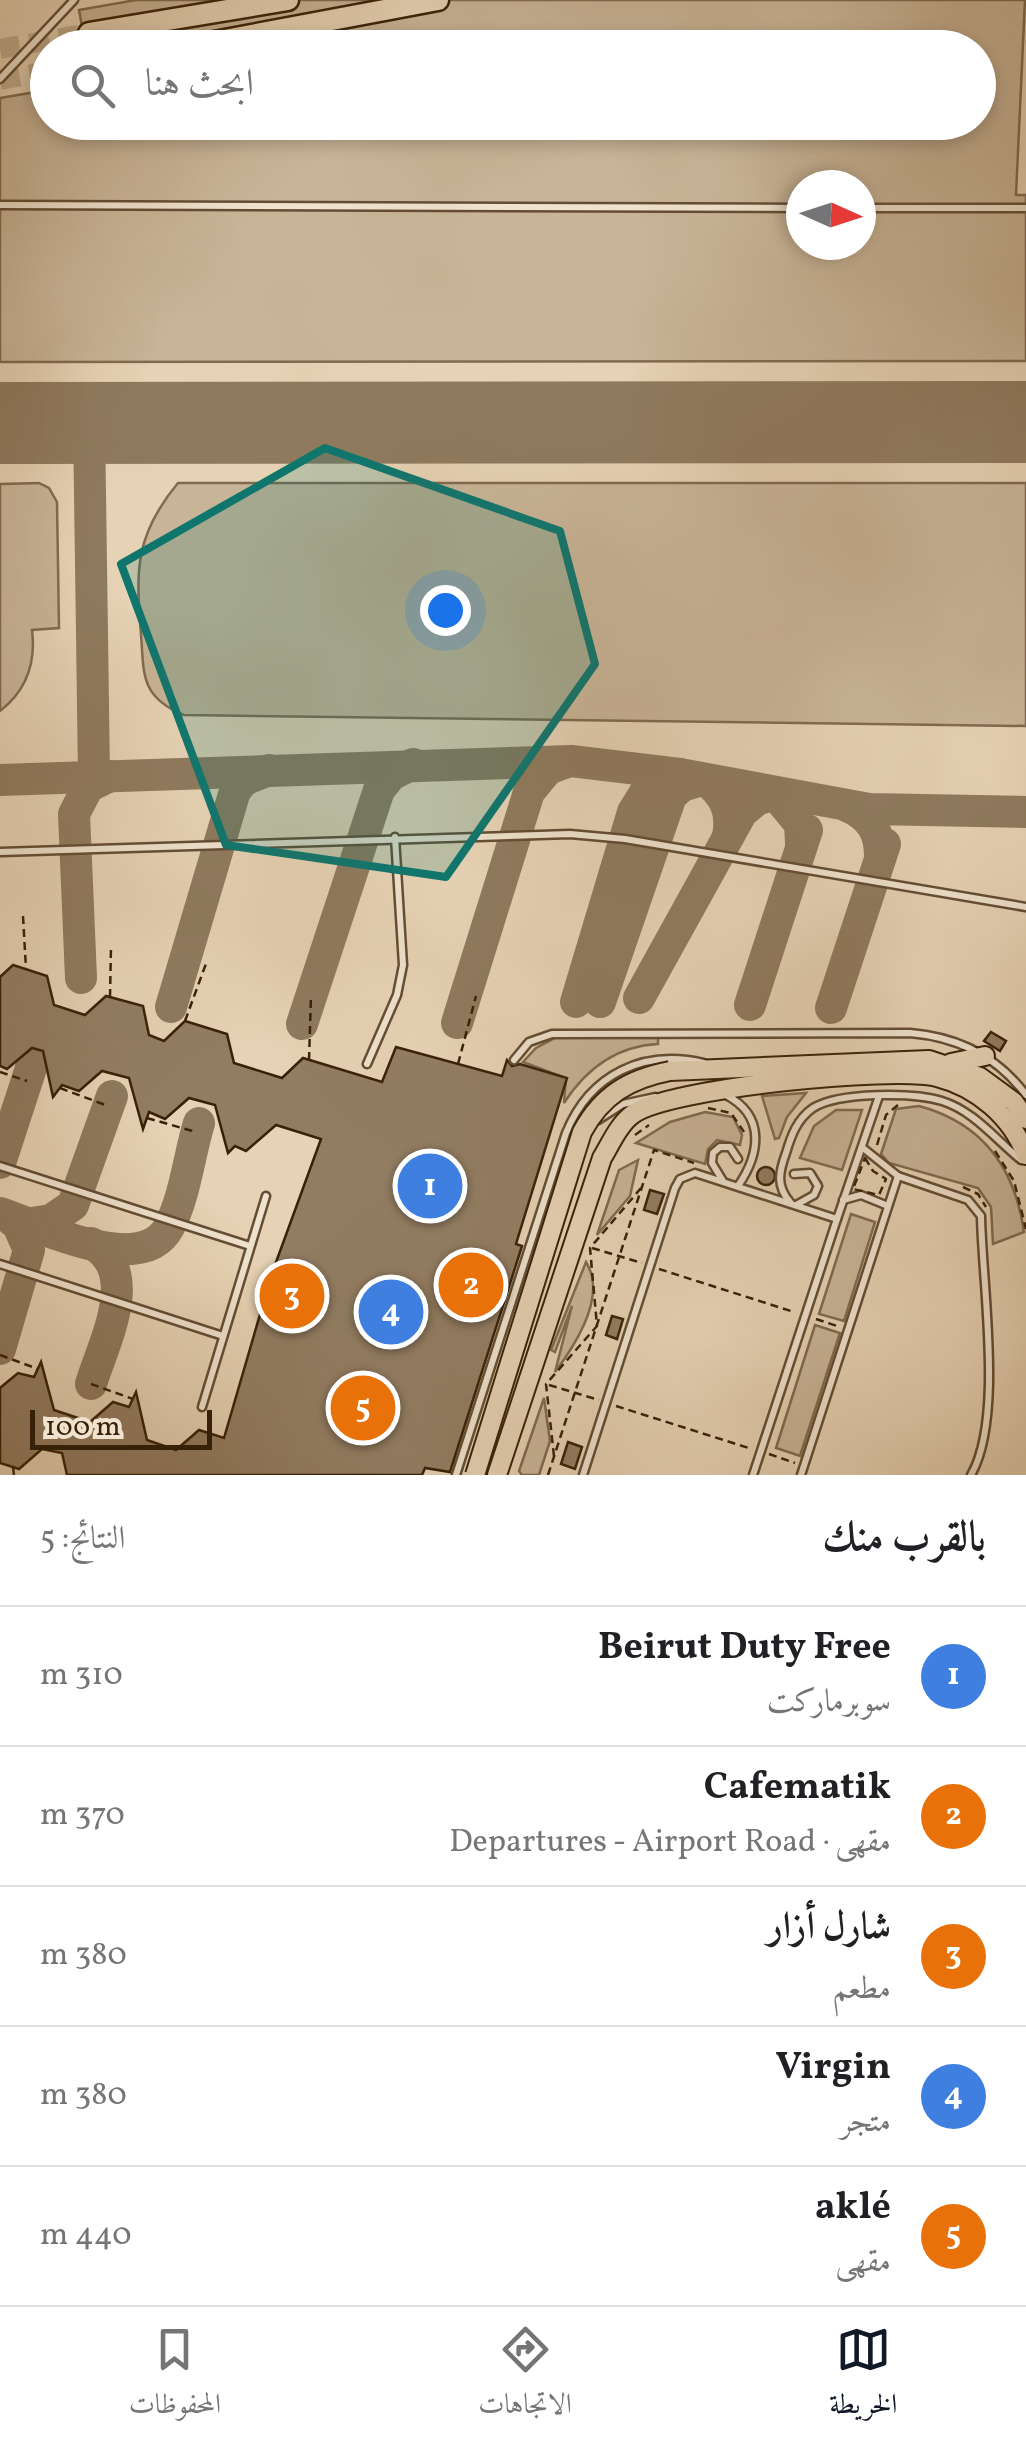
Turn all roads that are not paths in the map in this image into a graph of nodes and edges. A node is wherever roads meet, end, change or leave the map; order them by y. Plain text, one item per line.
1 (74, 0) edge
2 (288, 0) edge
3 (438, 0) edge
4 (46, 30) edge
5 (113, 30) tunnel mouth
6 (278, 30) edge
7 (30, 47) edge
8 (0, 79) edge
9 (0, 205) edge
10 (786, 208) edge
11 (876, 208) edge
12 (1026, 208) edge
13 (395, 837) junction
14 (0, 852) edge
15 (1026, 907) edge
16 (984, 1056) junction
17 (514, 1060) dead end
18 (949, 1063) junction
19 (367, 1064) dead end
20 (667, 1064) junction
21 (686, 1094) junction
22 (1026, 1095) edge
23 (880, 1096) junction
24 (708, 1100) junction
25 (1026, 1119) edge
26 (862, 1147) junction
27 (1026, 1155) edge
28 (738, 1159) dead end
29 (1026, 1163) edge
30 (0, 1166) edge
31 (794, 1174) dead end
32 (898, 1176) junction
33 (724, 1182) junction
34 (738, 1186) junction
35 (266, 1196) dead end
36 (843, 1200) junction
37 (794, 1205) junction
38 (888, 1206) junction
39 (836, 1219) junction
40 (250, 1246) junction
41 (0, 1264) edge
42 (223, 1336) junction
43 (202, 1407) dead end
44 (456, 1475) edge
45 (474, 1475) edge
46 (497, 1475) edge
47 (583, 1475) edge
48 (753, 1475) edge
49 (798, 1475) edge
50 (971, 1475) edge

1 - 4 lane
2 - 5 highway
3 - 6 highway
7 - 8 lane
9 - 10 lane
11 - 12 lane
13 - 14 lane
13 - 15 lane
13 - 19 lane
16 - 17 lane
16 - 18 main road
16 - 22 lane
18 - 20 main road
18 - 25 main road
20 - 44 lane
20 - 45 main road, bridge
21 - 24 main road
21 - 45 lane
21 - 46 main road
23 - 26 lane
23 - 29 lane
23 - 37 lane
24 - 27 main road
24 - 34 lane
26 - 32 lane
26 - 36 lane
28 - 33 lane
30 - 40 lane
31 - 37 lane
32 - 38 lane
32 - 50 lane
33 - 34 lane
33 - 47 lane
34 - 37 lane
35 - 40 lane
36 - 38 lane
36 - 39 lane
37 - 39 lane
38 - 49 lane
39 - 48 lane
40 - 42 lane
41 - 42 lane
42 - 43 lane

